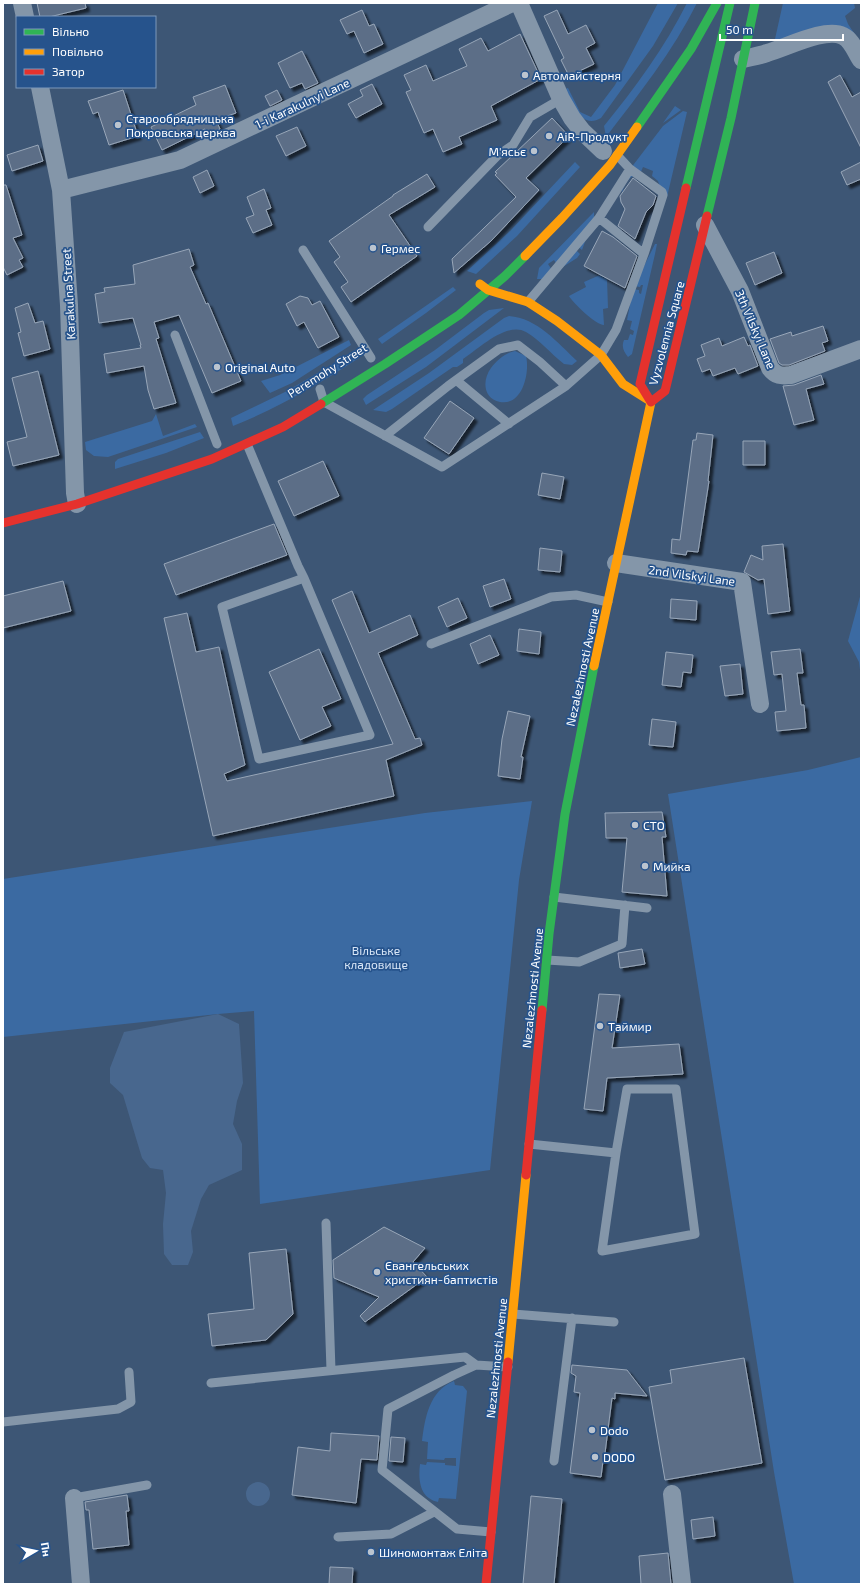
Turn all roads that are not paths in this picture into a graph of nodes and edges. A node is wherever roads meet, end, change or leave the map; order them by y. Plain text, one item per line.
1 (22, 3) edge
2 (512, 3) edge
3 (519, 3) edge
4 (717, 3) edge
5 (730, 3) edge
6 (755, 3) edge
7 (25, 16) edge
8 (743, 59) junction
9 (861, 60) edge
10 (40, 88) edge
11 (561, 99) junction
12 (606, 152) junction
13 (630, 169) junction
14 (61, 190) junction
15 (599, 218) junction
16 (705, 225) junction
17 (428, 227) dead end
18 (304, 250) dead end
19 (644, 254) junction
20 (472, 290) dead end
21 (488, 290) junction
22 (528, 302) junction
23 (175, 336) dead end
24 (861, 348) edge
25 (601, 355) junction
26 (371, 358) dead end
27 (456, 380) junction
28 (566, 386) junction
29 (320, 389) dead end
30 (324, 402) junction
31 (651, 402) junction
32 (508, 424) junction
33 (385, 436) junction
34 (217, 444) dead end
35 (247, 444) junction
36 (75, 495) junction
37 (3, 523) edge
38 (616, 563) junction
39 (304, 578) junction
40 (608, 602) junction
41 (431, 644) dead end
42 (760, 704) dead end
43 (554, 897) junction
44 (625, 905) junction
45 (647, 908) dead end
46 (547, 960) junction
47 (529, 1144) junction
48 (616, 1153) junction
49 (326, 1223) dead end
50 (513, 1314) junction
51 (572, 1318) junction
52 (614, 1322) dead end
53 (476, 1365) junction
54 (508, 1367) junction
55 (331, 1370) junction
56 (129, 1372) dead end
57 (211, 1383) dead end
58 (3, 1422) edge
59 (554, 1461) dead end
60 (147, 1485) dead end
61 (672, 1494) dead end
62 (74, 1498) joint
63 (434, 1512) junction
64 (491, 1532) junction
65 (338, 1537) dead end
66 (81, 1584) edge
67 (486, 1584) edge
68 (682, 1584) edge

1 - 7 street
2 - 14 street, 1-i Karakulnyi Lane
3 - 11 street
4 - 12 main road
5 - 31 main road, Vyzvolennia Square
6 - 8 main road, Vyzvolennia Square
8 - 9 street
8 - 16 main road, Vyzvolennia Square
10 - 14 street, Karakulna Street
11 - 12 street
11 - 17 lane
12 - 13 lane
12 - 21 main road
13 - 15 lane
13 - 19 lane
14 - 36 street, Karakulna Street
15 - 19 lane
15 - 22 lane
16 - 24 street, 3th Vilskyi Lane
16 - 31 main road, Vyzvolennia Square
18 - 26 lane
19 - 25 lane
20 - 21 main road
21 - 22 main road
21 - 30 main road
22 - 25 main road
23 - 34 lane
25 - 28 lane
25 - 31 main road
27 - 28 lane
27 - 32 lane
27 - 33 lane
28 - 32 lane
29 - 30 lane
30 - 33 lane
30 - 35 main road
31 - 38 main road, Nezalezhnosti Avenue
32 - 33 lane
35 - 36 main road
35 - 39 lane
36 - 37 main road
38 - 40 main road, Nezalezhnosti Avenue
38 - 42 street, 2nd Vilskyi Lane
39 - 39 lane
40 - 41 lane
40 - 43 main road, Nezalezhnosti Avenue
43 - 44 lane
43 - 46 main road, Nezalezhnosti Avenue
44 - 45 lane
44 - 46 lane
46 - 47 main road, Nezalezhnosti Avenue
47 - 48 lane
47 - 50 main road, Nezalezhnosti Avenue
48 - 48 lane
49 - 55 lane
50 - 51 lane
50 - 54 main road, Nezalezhnosti Avenue
51 - 52 lane
51 - 59 lane
53 - 54 lane
53 - 55 lane
53 - 63 lane
54 - 64 main road, Nezalezhnosti Avenue
55 - 57 lane
56 - 58 lane
60 - 62 lane
61 - 68 street
62 - 66 street
63 - 64 lane
63 - 65 lane
64 - 67 main road, Nezalezhnosti Avenue

